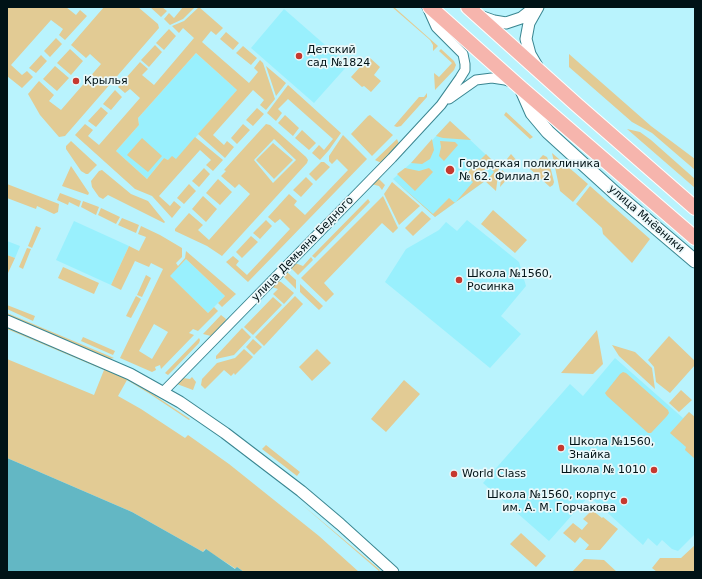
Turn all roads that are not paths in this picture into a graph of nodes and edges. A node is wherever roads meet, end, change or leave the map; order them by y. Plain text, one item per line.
1 (426, 7) edge
2 (430, 7) edge
3 (537, 7) edge
4 (472, 11) edge
5 (549, 80) junction
6 (520, 87) junction
7 (441, 105) junction
8 (695, 208) edge
9 (695, 238) edge
10 (695, 261) edge
11 (7, 321) edge
12 (163, 392) junction
13 (393, 572) edge

1 - 7 street, улица Демьяна Бедного
2 - 6 main road, улица Мнёвники
3 - 4 street
3 - 5 street
4 - 5 main road
5 - 8 main road
6 - 7 street, улица Демьяна Бедного
6 - 9 main road
6 - 10 main road, улица Мнёвники
7 - 12 street, улица Демьяна Бедного
11 - 12 street
12 - 13 street

